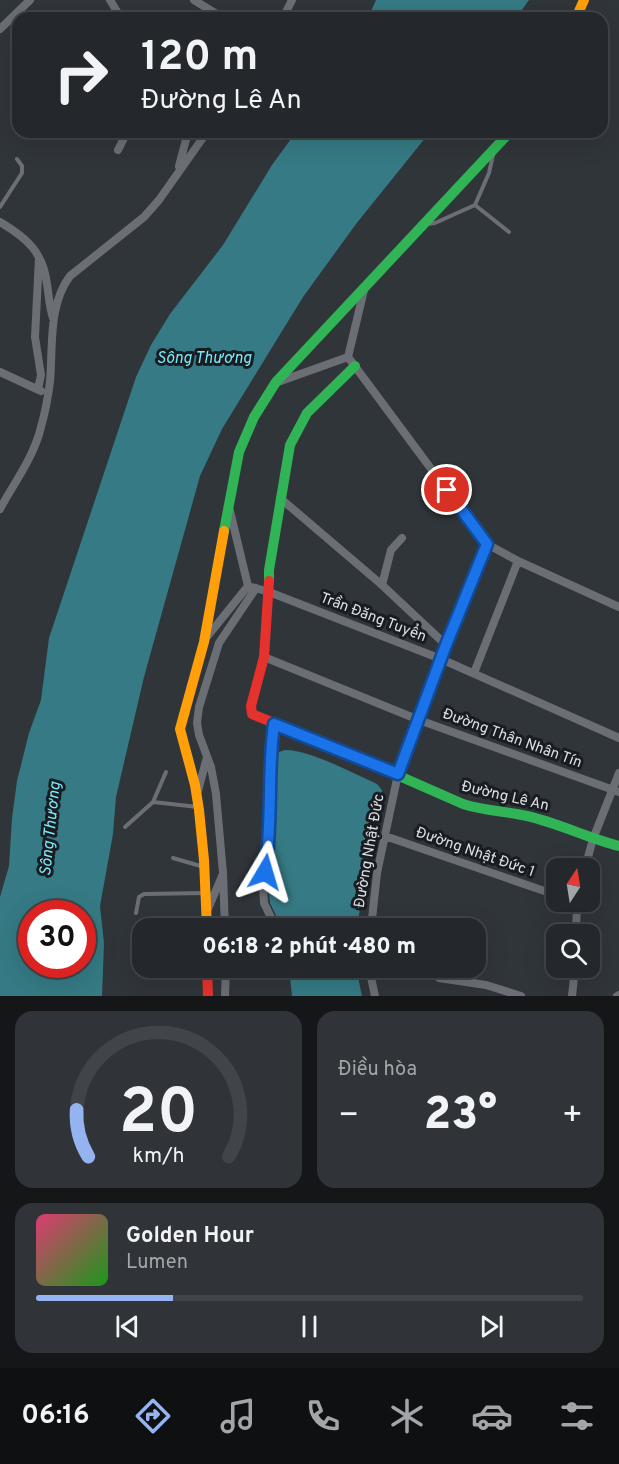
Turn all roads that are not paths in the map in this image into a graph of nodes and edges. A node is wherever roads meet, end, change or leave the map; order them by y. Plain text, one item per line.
1 (30, 0) edge
2 (195, 0) edge
3 (18, 12) edge
4 (214, 12) edge
5 (12, 17) edge
6 (1, 28) edge
7 (124, 138) edge
8 (186, 138) edge
9 (203, 138) edge
10 (505, 138) edge
11 (118, 150) dead end
12 (494, 151) junction
13 (17, 159) dead end
14 (177, 174) junction
15 (475, 205) junction
16 (0, 207) edge
17 (0, 222) edge
18 (424, 224) junction
19 (509, 232) dead end
20 (39, 258) junction
21 (364, 290) junction
22 (54, 322) junction
23 (348, 357) junction
24 (355, 366) junction
25 (0, 372) edge
26 (276, 382) junction
27 (38, 389) junction
28 (48, 394) junction
29 (280, 498) junction
30 (229, 505) junction
31 (0, 509) edge
32 (402, 538) dead end
33 (487, 544) junction
34 (518, 561) junction
35 (382, 585) junction
36 (252, 587) junction
37 (269, 592) junction
38 (619, 607) edge
39 (204, 642) junction
40 (446, 645) junction
41 (264, 657) junction
42 (441, 659) junction
43 (474, 673) junction
44 (418, 720) junction
45 (274, 724) junction
46 (619, 738) edge
47 (207, 756) junction
48 (166, 772) dead end
49 (619, 773) edge
50 (398, 774) junction
51 (616, 791) edge
52 (197, 793) junction
53 (153, 802) junction
54 (199, 807) junction
55 (125, 827) dead end
56 (385, 836) junction
57 (593, 839) junction
58 (619, 846) edge
59 (173, 858) dead end
60 (588, 858) edge
61 (204, 867) junction
62 (223, 873) junction
63 (206, 892) junction
64 (546, 892) edge
65 (136, 913) dead end
66 (206, 913) junction
67 (206, 918) edge
68 (225, 918) edge
69 (271, 918) edge
70 (372, 918) edge
71 (207, 978) edge
72 (371, 978) edge
73 (438, 978) edge
74 (574, 978) edge
75 (226, 981) joint
76 (208, 996) edge
77 (220, 996) edge
78 (225, 996) edge
79 (375, 996) edge
80 (520, 996) edge
81 (572, 996) edge

1 - 3 street
2 - 4 street
5 - 6 street
7 - 11 street
8 - 14 street
9 - 14 street
10 - 12 street
12 - 15 lane
12 - 18 street
13 - 16 lane
14 - 22 street
15 - 18 lane
15 - 19 lane
17 - 20 street
18 - 21 street
20 - 22 street
20 - 27 street
21 - 23 street
21 - 26 street
22 - 28 street
23 - 24 street
23 - 26 street
24 - 29 street
24 - 33 street
25 - 27 street
26 - 30 street
27 - 28 street
28 - 31 street
29 - 35 street
29 - 37 street
30 - 36 street
30 - 39 street
32 - 35 street
33 - 34 street
33 - 40 street, Đường Nhật Đức
34 - 38 street
34 - 43 street
35 - 40 street
36 - 37 street, Trần Đăng Tuyển
36 - 39 street
36 - 47 street
37 - 41 street
37 - 42 street, Trần Đăng Tuyển
39 - 52 street
40 - 42 street, Đường Nhật Đức
41 - 44 street, Đường Thân Nhân Tín
41 - 45 street, Đường Lê An
42 - 43 street, Trần Đăng Tuyển
42 - 44 street, Đường Nhật Đức
43 - 46 street, Trần Đăng Tuyển
44 - 50 street, Đường Nhật Đức
44 - 51 street, Đường Thân Nhân Tín
45 - 50 street, Đường Lê An
45 - 69 street
47 - 52 street
47 - 62 street
48 - 53 lane
49 - 51 street
50 - 56 street, Đường Nhật Đức
50 - 57 street, Đường Lê An
51 - 57 street
52 - 54 street
53 - 54 lane
53 - 55 lane
54 - 61 street
56 - 64 street, Đường Nhật Đức 1
56 - 70 street, Đường Nhật Đức
57 - 58 street, Đường Lê An
57 - 60 street
59 - 61 lane
61 - 63 street
62 - 66 street
62 - 68 street
63 - 65 lane
63 - 66 street
66 - 67 street
71 - 76 street
72 - 79 street
73 - 80 street
74 - 81 street
75 - 77 street
75 - 78 street

